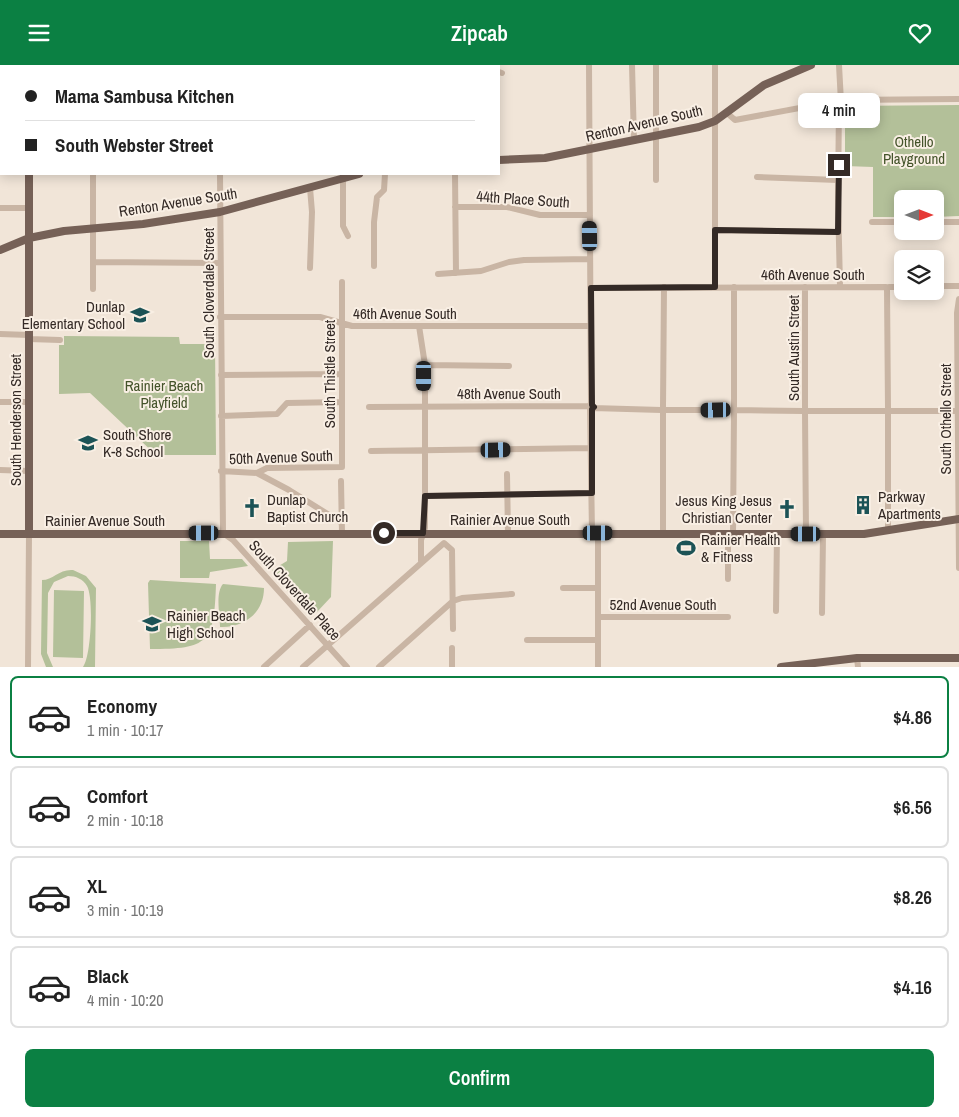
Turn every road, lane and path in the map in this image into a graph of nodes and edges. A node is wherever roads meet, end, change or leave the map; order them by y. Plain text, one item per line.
1 (589, 65) edge
2 (632, 65) edge
3 (656, 65) edge
4 (714, 65) edge
5 (810, 65) edge
6 (839, 65) edge
7 (959, 99) edge
8 (839, 101) junction
9 (727, 113) junction
10 (714, 121) junction
11 (656, 136) junction
12 (634, 141) junction
13 (590, 149) junction
14 (500, 160) edge
15 (29, 175) edge
16 (94, 175) edge
17 (220, 175) edge
18 (385, 175) edge
19 (455, 175) edge
20 (343, 176) edge
21 (757, 177) dead end
22 (656, 180) dead end
23 (838, 180) junction
24 (310, 188) junction
25 (455, 207) junction
26 (0, 208) edge
27 (29, 209) junction
28 (220, 212) junction
29 (590, 215) junction
30 (872, 222) dead end
31 (894, 222) edge
32 (944, 222) edge
33 (959, 222) edge
34 (93, 228) junction
35 (715, 230) junction
36 (838, 232) junction
37 (348, 236) dead end
38 (29, 238) junction
39 (0, 250) edge
40 (590, 259) junction
41 (95, 262) junction
42 (220, 263) junction
43 (374, 266) dead end
44 (310, 268) dead end
45 (456, 273) junction
46 (438, 274) dead end
47 (342, 281) dead end
48 (840, 286) junction
49 (944, 286) edge
50 (959, 286) edge
51 (664, 287) junction
52 (715, 287) junction
53 (734, 287) junction
54 (805, 287) junction
55 (887, 287) junction
56 (894, 287) edge
57 (591, 288) junction
58 (93, 289) dead end
59 (959, 299) edge
60 (220, 317) junction
61 (342, 324) junction
62 (419, 326) junction
63 (591, 326) junction
64 (0, 334) edge
65 (29, 337) junction
66 (60, 339) dead end
67 (425, 365) junction
68 (509, 366) dead end
69 (342, 374) junction
70 (221, 375) junction
71 (0, 402) edge
72 (29, 402) junction
73 (342, 402) junction
74 (424, 406) junction
75 (369, 407) dead end
76 (591, 407) junction
77 (663, 410) junction
78 (734, 410) junction
79 (805, 411) junction
80 (888, 411) junction
81 (958, 411) edge
82 (221, 416) junction
83 (591, 448) junction
84 (371, 451) dead end
85 (424, 451) junction
86 (342, 467) joint
87 (0, 470) edge
88 (29, 471) junction
89 (221, 471) junction
90 (257, 473) junction
91 (506, 474) dead end
92 (341, 481) dead end
93 (592, 493) junction
94 (507, 495) junction
95 (425, 496) junction
96 (959, 519) edge
97 (342, 523) junction
98 (888, 531) junction
99 (223, 533) junction
100 (342, 533) junction
101 (423, 533) junction
102 (508, 533) junction
103 (595, 533) junction
104 (0, 534) edge
105 (29, 534) junction
106 (663, 534) junction
107 (730, 534) junction
108 (777, 534) junction
109 (806, 534) junction
110 (823, 534) junction
111 (422, 561) junction
112 (959, 568) edge
113 (728, 579) dead end
114 (562, 588) dead end
115 (598, 588) junction
116 (512, 594) dead end
117 (453, 601) junction
118 (776, 611) dead end
119 (822, 613) dead end
120 (598, 617) junction
121 (728, 617) dead end
122 (310, 625) junction
123 (453, 629) dead end
124 (528, 640) dead end
125 (598, 640) junction
126 (328, 644) junction
127 (452, 648) dead end
128 (858, 658) junction
129 (959, 658) edge
130 (451, 666) edge
131 (28, 667) edge
132 (264, 667) edge
133 (303, 667) edge
134 (347, 667) edge
135 (379, 667) edge
136 (598, 667) edge
137 (780, 667) edge
138 (858, 667) edge

1 - 13 street
2 - 12 street
3 - 11 street
4 - 10 street
5 - 9 main road, Renton Avenue South
6 - 8 street
7 - 8 street
8 - 9 street
8 - 23 street
9 - 10 main road, Renton Avenue South
10 - 11 main road, Renton Avenue South
10 - 35 street
11 - 12 main road, Renton Avenue South
11 - 22 street
12 - 13 main road, Renton Avenue South
13 - 14 main road, Renton Avenue South
13 - 29 street
15 - 27 main road, South Henderson Street
16 - 34 street
17 - 28 street, South Cloverdale Street
18 - 43 street
19 - 25 street
20 - 24 main road, Renton Avenue South
20 - 37 street
21 - 23 street
23 - 36 street
24 - 28 main road, Renton Avenue South
24 - 44 street
25 - 29 street, 44th Place South
25 - 45 street
26 - 27 street
27 - 38 main road, South Henderson Street
28 - 34 main road, Renton Avenue South
28 - 42 street, South Cloverdale Street
29 - 40 street
30 - 31 street
32 - 33 street
34 - 38 main road, Renton Avenue South
34 - 41 street
35 - 36 street
35 - 52 street
36 - 48 street
38 - 39 main road, Renton Avenue South
38 - 65 main road, South Henderson Street
40 - 45 street
40 - 57 street
41 - 42 street
41 - 58 street
42 - 60 street, South Cloverdale Street
45 - 46 street
47 - 61 street, South Thistle Street
48 - 54 street, 46th Avenue South
48 - 55 street, 46th Avenue South
49 - 50 street
51 - 52 street, 46th Avenue South
51 - 57 street, 46th Avenue South
51 - 77 street
52 - 53 street, 46th Avenue South
53 - 54 street, 46th Avenue South
53 - 78 street
54 - 79 street, South Austin Street
55 - 56 street, 46th Avenue South
55 - 80 street
57 - 63 street
59 - 81 street, South Othello Street
60 - 61 street, 46th Avenue South
60 - 70 street, South Cloverdale Street
61 - 62 street, 46th Avenue South
61 - 69 street, South Thistle Street
62 - 63 street, 46th Avenue South
62 - 67 street
63 - 76 street
64 - 65 street
65 - 66 street
65 - 72 main road, South Henderson Street
67 - 68 street
67 - 74 street
69 - 70 street
69 - 73 street, South Thistle Street
70 - 82 street, South Cloverdale Street
71 - 72 street
72 - 88 main road, South Henderson Street
73 - 82 street
73 - 86 street, South Thistle Street
74 - 75 street, 48th Avenue South
74 - 76 street, 48th Avenue South
74 - 85 street
76 - 77 street, 48th Avenue South
76 - 83 street
77 - 78 street, 48th Avenue South
77 - 106 street
78 - 79 street, 48th Avenue South
78 - 107 street
79 - 80 street, 48th Avenue South
79 - 109 street, South Austin Street
80 - 81 street, 48th Avenue South
80 - 98 street
81 - 96 street, South Othello Street
82 - 89 street, South Cloverdale Street
83 - 85 street
83 - 93 street
84 - 85 street
85 - 95 street
86 - 90 street, 50th Avenue South
87 - 88 street
88 - 105 main road, South Henderson Street
89 - 90 street, 50th Avenue South
89 - 99 street, South Cloverdale Street
90 - 97 street
91 - 94 street
92 - 97 street
93 - 94 street
93 - 103 street
94 - 95 street
94 - 102 street
95 - 101 street
96 - 98 main road, Rainier Avenue South
96 - 112 street, South Othello Street
97 - 100 street
98 - 110 main road, Rainier Avenue South
99 - 100 main road, Rainier Avenue South
99 - 105 main road, Rainier Avenue South
99 - 122 street, South Cloverdale Place
100 - 101 main road, Rainier Avenue South
101 - 102 main road, Rainier Avenue South
101 - 111 street
102 - 103 main road, Rainier Avenue South
103 - 106 main road, Rainier Avenue South
103 - 115 street
104 - 105 main road, Rainier Avenue South
105 - 131 street, South Henderson Street
106 - 107 main road, Rainier Avenue South
107 - 108 main road, Rainier Avenue South
107 - 113 street
108 - 109 main road, Rainier Avenue South
108 - 118 street
109 - 110 main road, Rainier Avenue South
110 - 119 street
111 - 117 street
111 - 126 street
114 - 115 street
115 - 120 street
116 - 117 street
117 - 123 street
117 - 135 street
120 - 121 street, 52nd Avenue South
120 - 125 street
122 - 126 street, South Cloverdale Place
122 - 132 street
124 - 125 street
125 - 136 street
126 - 133 street
126 - 134 street, South Cloverdale Place
127 - 130 street
128 - 129 main road
128 - 137 main road
128 - 138 street

